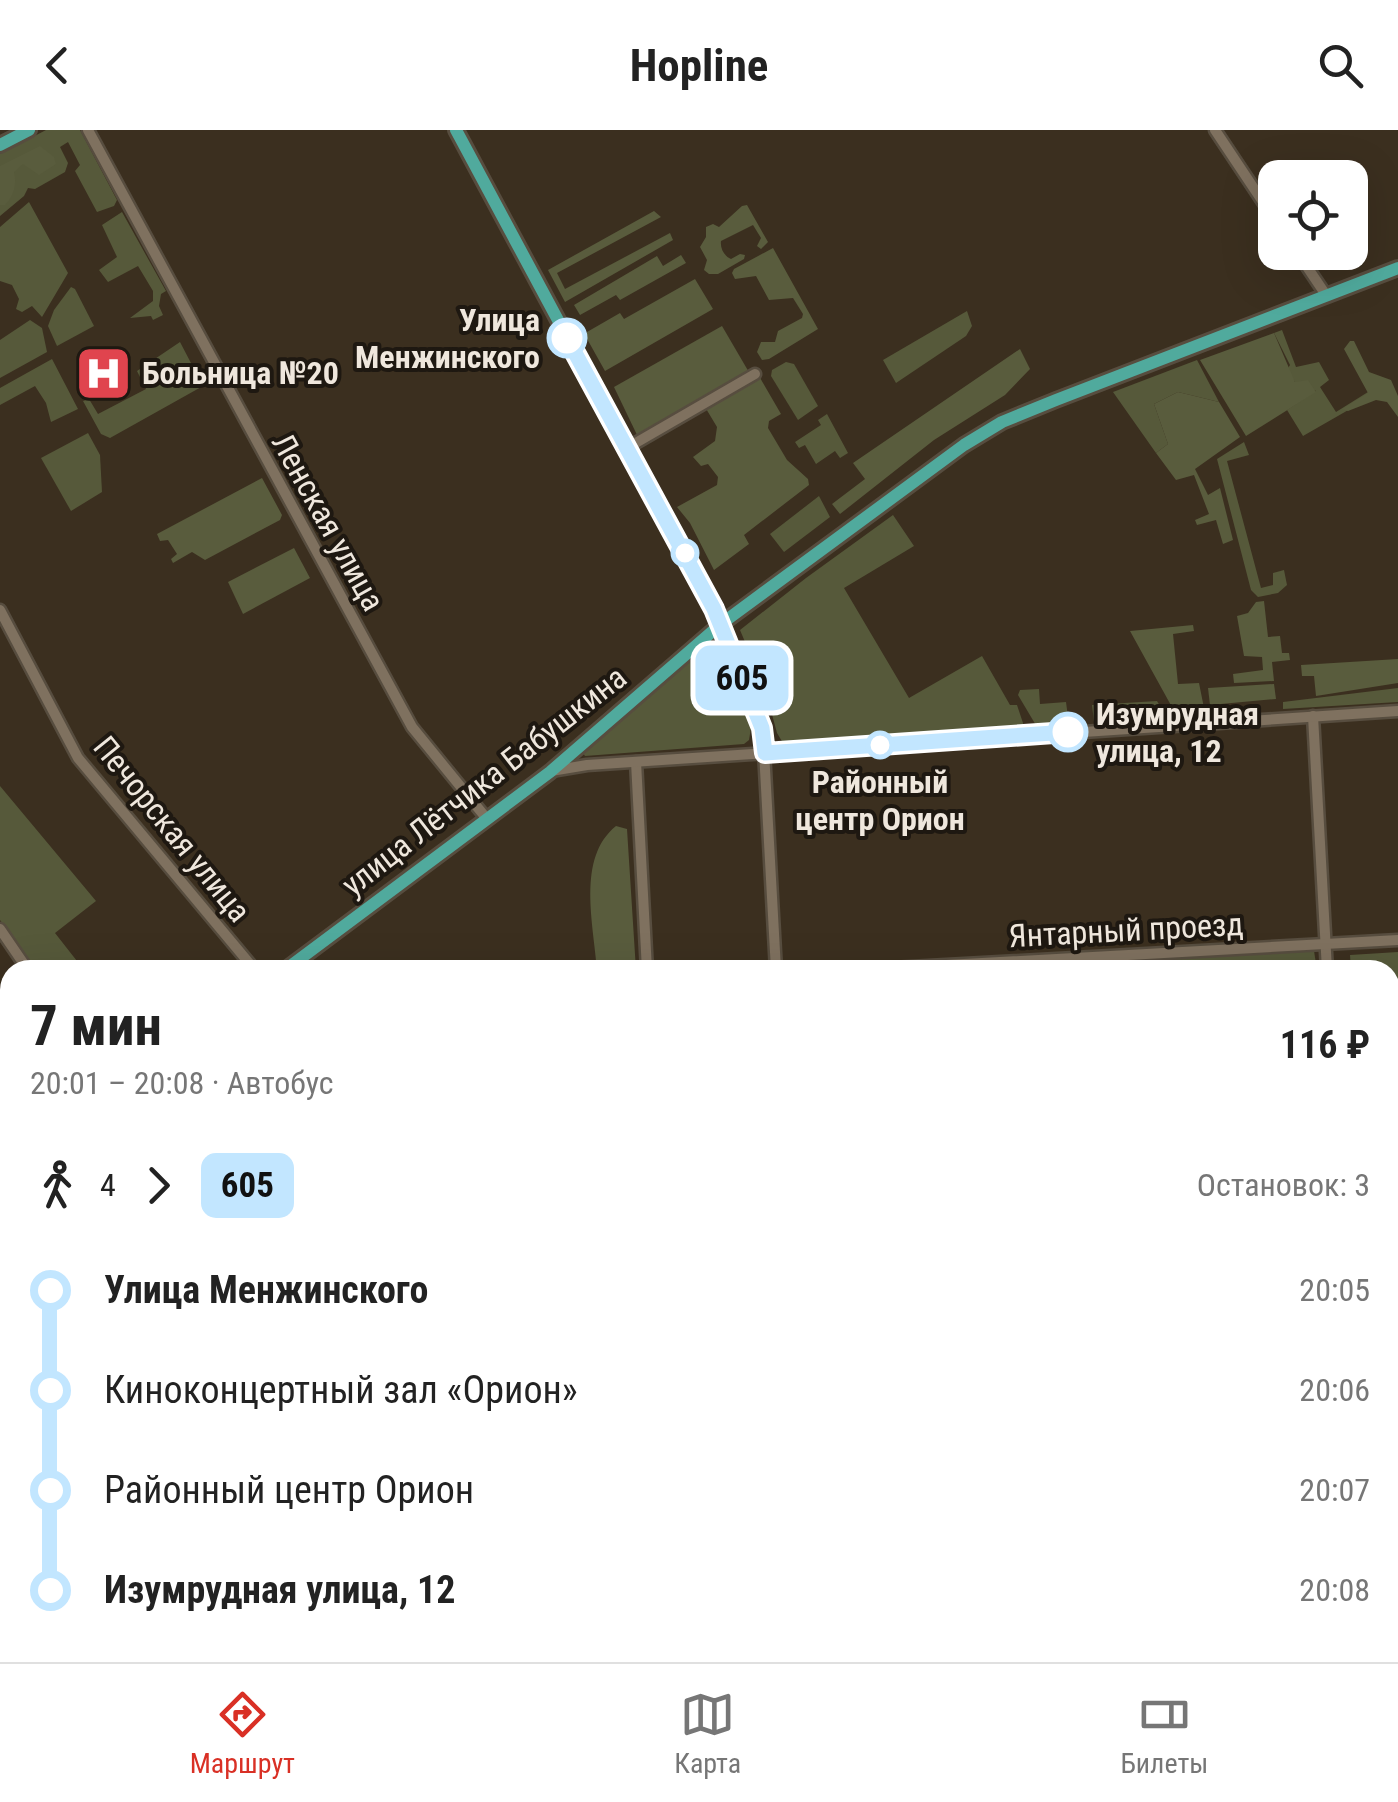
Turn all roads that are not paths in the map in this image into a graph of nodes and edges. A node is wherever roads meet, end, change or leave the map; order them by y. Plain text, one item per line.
1 (29, 130) edge
2 (88, 130) edge
3 (456, 130) edge
4 (1215, 130) edge
5 (0, 146) edge
6 (1258, 194) edge
7 (1398, 268) edge
8 (1309, 270) edge
9 (1326, 295) junction
10 (754, 374) dead end
11 (627, 448) junction
12 (0, 610) edge
13 (721, 624) junction
14 (1398, 711) edge
15 (1313, 716) junction
16 (765, 753) junction
17 (636, 762) junction
18 (550, 772) junction
19 (487, 819) junction
20 (0, 929) edge
21 (1398, 940) edge
22 (1326, 944) junction
23 (21, 960) edge
24 (248, 960) edge
25 (298, 960) edge
26 (646, 960) edge
27 (775, 960) edge
28 (1037, 960) edge
29 (1327, 960) edge

1 - 5 main road
2 - 19 street, Ленская улица
3 - 11 main road
4 - 6 street
7 - 9 main road, улица Лётчика Бабушкина
8 - 9 street
9 - 13 main road, улица Лётчика Бабушкина
10 - 11 street
11 - 13 main road
12 - 24 street, Печорская улица
13 - 16 street
13 - 18 main road, улица Лётчика Бабушкина
14 - 15 street
15 - 16 street
15 - 22 street
16 - 17 street
16 - 27 street
17 - 18 street
17 - 26 street
18 - 19 main road, улица Лётчика Бабушкина
19 - 25 main road, улица Лётчика Бабушкина
20 - 23 street
21 - 22 street, Янтарный проезд
22 - 28 street, Янтарный проезд
22 - 29 street

